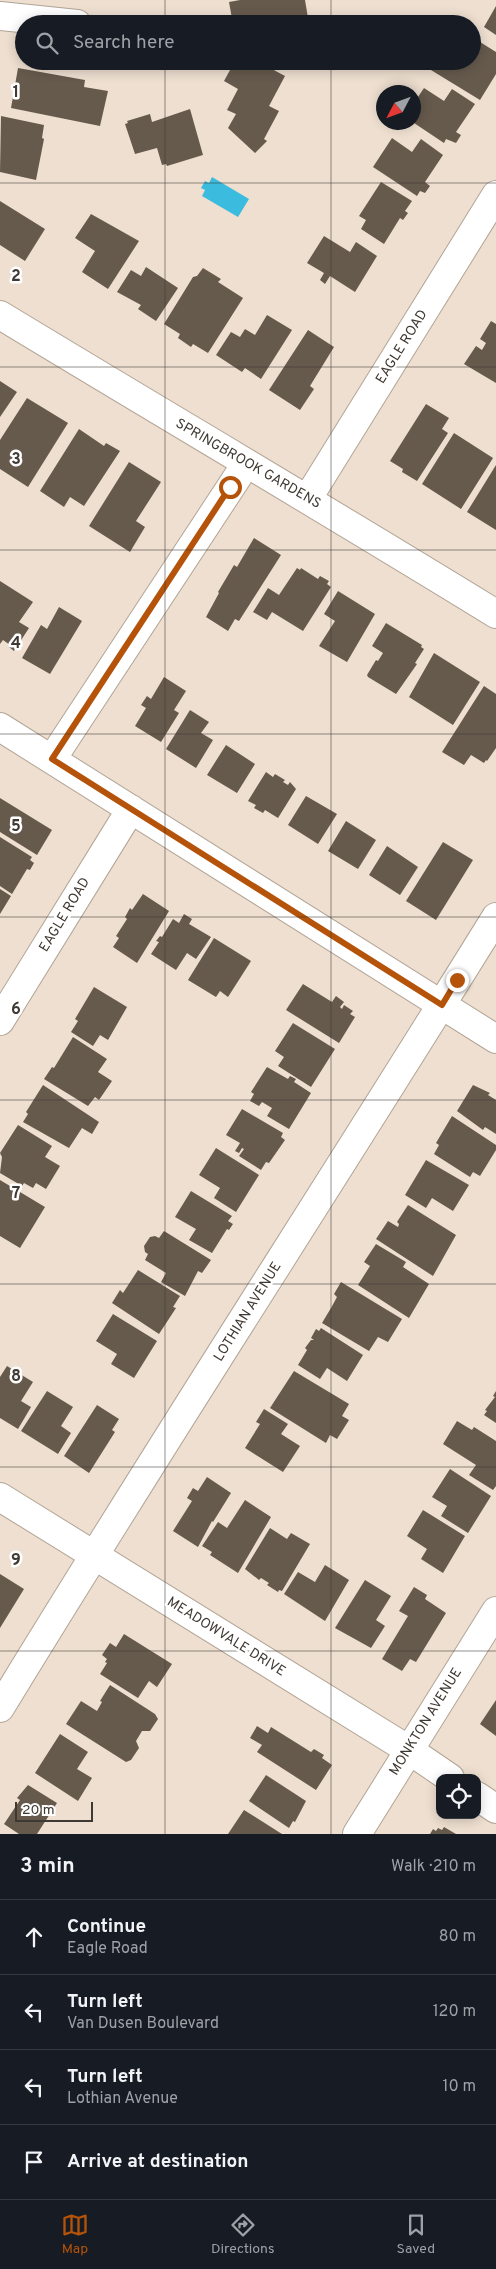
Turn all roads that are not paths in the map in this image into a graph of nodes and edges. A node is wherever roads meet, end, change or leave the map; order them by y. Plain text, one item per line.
1 (0, 16) edge
2 (15, 18) edge
3 (496, 195) edge
4 (0, 315) edge
5 (246, 464) junction
6 (308, 498) junction
7 (496, 614) edge
8 (0, 727) edge
9 (52, 759) junction
10 (131, 810) junction
11 (496, 917) edge
12 (442, 1005) junction
13 (0, 1021) edge
14 (496, 1039) edge
15 (0, 1497) edge
16 (94, 1555) junction
17 (496, 1611) edge
18 (0, 1708) edge
19 (409, 1750) junction
20 (444, 1774) edge
21 (481, 1799) edge
22 (496, 1809) edge
23 (357, 1834) edge

1 - 2 street
3 - 6 street, EAGLE ROAD
4 - 5 street, SPRINGBROOK GARDENS
5 - 6 street, SPRINGBROOK GARDENS
5 - 9 street
6 - 7 street, SPRINGBROOK GARDENS
8 - 9 street
9 - 10 street
10 - 12 street
10 - 13 street, EAGLE ROAD
11 - 12 street, LOTHIAN AVENUE
12 - 14 street
12 - 16 street, LOTHIAN AVENUE
15 - 16 street, MEADOWVALE DRIVE
16 - 18 street, LOTHIAN AVENUE
16 - 19 street, MEADOWVALE DRIVE
17 - 19 street, MONKTON AVENUE
19 - 20 street, MEADOWVALE DRIVE
19 - 23 street, MONKTON AVENUE
21 - 22 street

